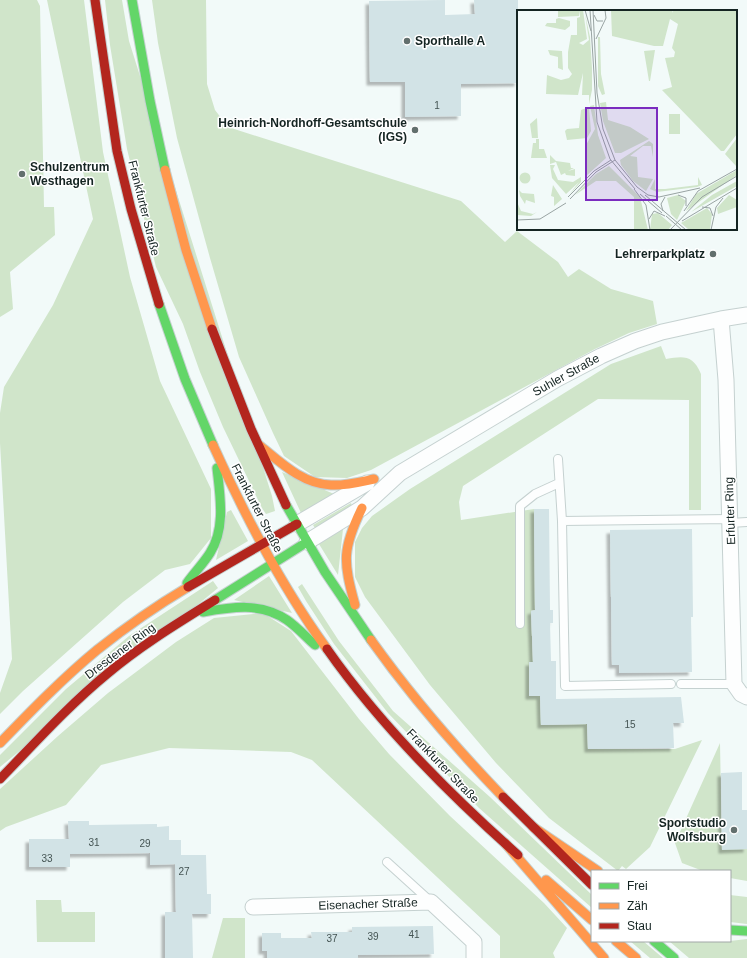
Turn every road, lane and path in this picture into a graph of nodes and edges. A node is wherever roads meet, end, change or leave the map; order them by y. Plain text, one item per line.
1 (95, 0) edge
2 (132, 0) edge
3 (747, 315) edge
4 (721, 319) junction
5 (255, 442) junction
6 (215, 453) junction
7 (558, 459) dead end
8 (400, 473) junction
9 (374, 479) junction
10 (559, 483) junction
11 (362, 508) junction
12 (562, 521) junction
13 (730, 521) junction
14 (747, 522) edge
15 (297, 524) junction
16 (307, 542) junction
17 (261, 544) junction
18 (272, 564) junction
19 (180, 592) junction
20 (191, 614) junction
21 (520, 624) dead end
22 (361, 625) junction
23 (335, 661) junction
24 (671, 684) dead end
25 (681, 684) dead end
26 (734, 684) junction
27 (747, 697) edge
28 (0, 743) edge
29 (0, 779) edge
30 (533, 827) junction
31 (505, 843) junction
32 (386, 862) dead end
33 (597, 870) edge
34 (591, 884) edge
35 (430, 902) junction
36 (254, 907) dead end
37 (591, 919) edge
38 (731, 930) edge
39 (747, 931) edge
40 (617, 942) edge
41 (655, 942) edge
42 (474, 958) edge
43 (604, 958) edge
44 (636, 958) edge
45 (674, 958) edge

1 - 6 main road, Frankfurter Straße
2 - 5 main road, Frankfurter Straße
3 - 4 street, Suhler Straße
4 - 8 street, Suhler Straße
4 - 13 street, Erfurter Ring
5 - 9 main road
5 - 15 main road, Frankfurter Straße
6 - 17 main road, Frankfurter Straße
6 - 19 main road
7 - 10 lane
8 - 9 street, Suhler Straße
8 - 11 street, Suhler Straße
9 - 15 street, Suhler Straße
10 - 12 lane
10 - 21 lane
11 - 16 street, Suhler Straße
11 - 22 main road
12 - 13 lane
12 - 24 lane
13 - 14 lane
13 - 26 street, Erfurter Ring
15 - 16 main road, Frankfurter Straße
15 - 17 main road, Dresdener Ring
16 - 18 main road, Dresdener Ring
16 - 22 main road, Frankfurter Straße
17 - 18 main road, Frankfurter Straße
17 - 19 main road, Dresdener Ring
18 - 20 main road, Dresdener Ring
18 - 23 main road, Frankfurter Straße
19 - 28 main road, Dresdener Ring
20 - 23 main road
20 - 29 main road, Dresdener Ring
22 - 30 main road, Frankfurter Straße
23 - 31 main road, Frankfurter Straße
25 - 26 lane
26 - 27 street
30 - 33 main road
30 - 34 main road, Frankfurter Straße
31 - 37 main road, Frankfurter Straße
31 - 43 main road
32 - 35 lane
35 - 36 street, Eisenacher Straße
35 - 42 street, Eisenacher Straße
38 - 39 main road
40 - 44 main road
41 - 45 main road

